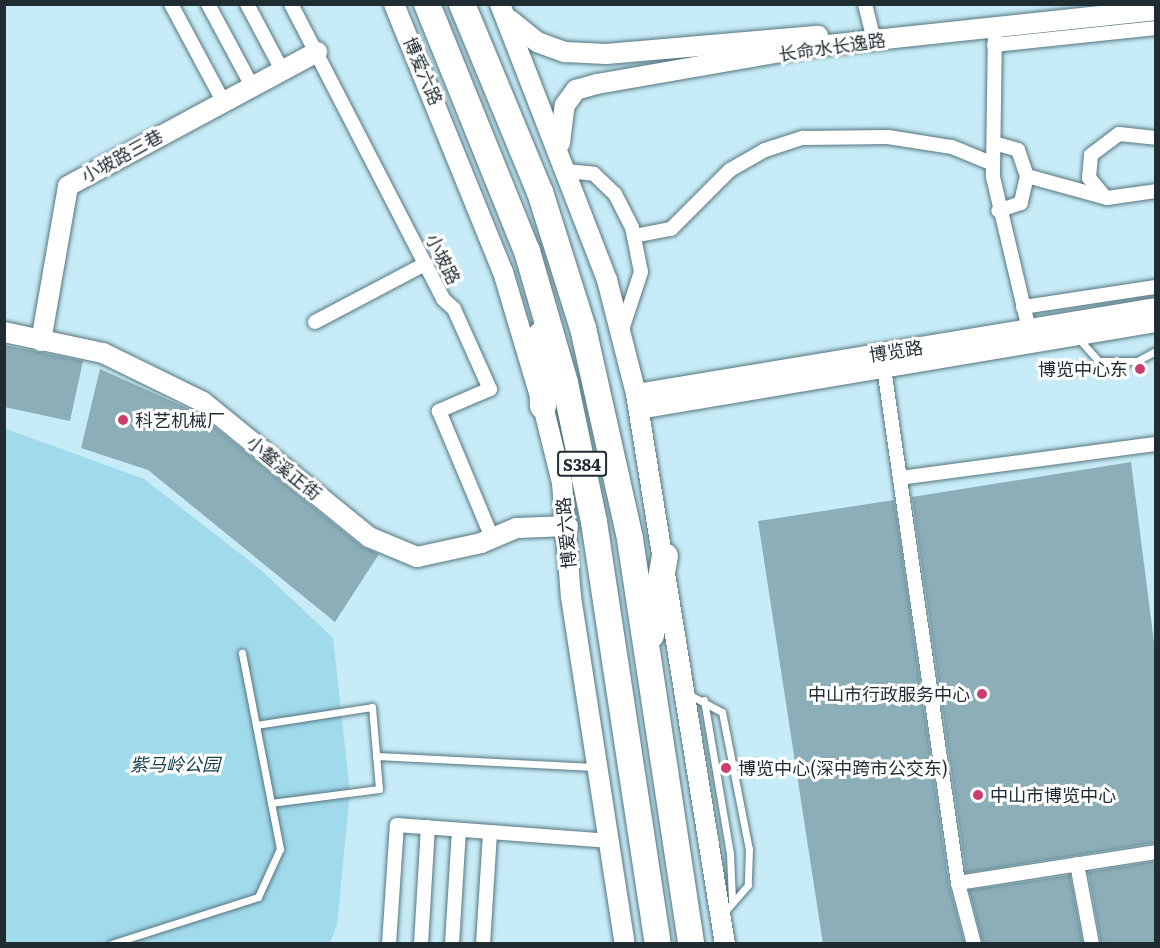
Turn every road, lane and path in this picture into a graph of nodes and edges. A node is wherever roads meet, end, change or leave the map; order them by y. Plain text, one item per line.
1 (171, 4) edge
2 (208, 4) edge
3 (247, 4) edge
4 (291, 4) edge
5 (394, 4) edge
6 (427, 4) edge
7 (462, 4) edge
8 (865, 4) edge
9 (1116, 4) edge
10 (503, 10) edge
11 (1155, 10) edge
12 (1155, 28) edge
13 (872, 35) junction
14 (995, 37) junction
15 (317, 52) junction
16 (282, 70) junction
17 (252, 86) junction
18 (223, 101) junction
19 (1155, 138) edge
20 (994, 143) junction
21 (560, 152) junction
22 (993, 164) junction
23 (567, 171) junction
24 (1027, 176) junction
25 (1155, 191) edge
26 (1105, 197) junction
27 (998, 211) junction
28 (634, 236) junction
29 (425, 264) junction
30 (1155, 287) edge
31 (540, 298) junction
32 (1023, 308) junction
33 (1155, 308) edge
34 (315, 322) dead end
35 (1155, 322) edge
36 (1029, 329) junction
37 (1074, 329) junction
38 (4, 332) edge
39 (621, 333) junction
40 (42, 341) junction
41 (1155, 351) edge
42 (884, 368) junction
43 (638, 402) junction
44 (543, 406) junction
45 (1155, 444) edge
46 (900, 478) junction
47 (568, 526) junction
48 (492, 538) junction
49 (665, 556) junction
50 (242, 653) dead end
51 (646, 659) junction
52 (695, 696) junction
53 (256, 725) junction
54 (376, 756) junction
55 (598, 767) junction
56 (271, 803) junction
57 (428, 827) junction
58 (459, 830) junction
59 (490, 832) junction
60 (610, 841) junction
61 (1155, 852) edge
62 (1077, 864) junction
63 (958, 883) junction
64 (726, 910) junction
65 (111, 944) edge
66 (389, 944) edge
67 (420, 944) edge
68 (452, 944) edge
69 (483, 944) edge
70 (625, 944) edge
71 (658, 944) edge
72 (691, 944) edge
73 (725, 944) edge
74 (974, 944) edge
75 (1092, 944) edge

1 - 18 street
2 - 17 street
3 - 16 street
4 - 15 street, 小坡路
5 - 44 street, 博爱六路
6 - 31 highway, 博爱六路 / S384
7 - 51 highway, S384
8 - 13 street
9 - 13 street, 长命水长逸路
10 - 13 street, 长命水长逸路
10 - 21 street
11 - 14 street, 长命水长逸路
12 - 14 street
13 - 14 street, 长命水长逸路
13 - 21 street, 长命水长逸路
14 - 20 street
15 - 16 street, 小坡路三巷
15 - 29 street, 小坡路
16 - 17 street, 小坡路三巷
17 - 18 street, 小坡路三巷
18 - 40 street, 小坡路三巷
19 - 26 street
20 - 22 street
20 - 24 street
21 - 23 street
22 - 27 street
22 - 28 street
23 - 28 street
23 - 39 street
24 - 26 street
24 - 27 street
25 - 26 street
27 - 32 street
28 - 39 street
29 - 34 street
29 - 48 street, 小坡路
30 - 32 street
31 - 44 highway
31 - 71 highway, 博爱六路 / S384
32 - 36 street
33 - 37 street, 博览路
35 - 37 street, 博览路
36 - 37 street, 博览路
36 - 43 street, 博览路
37 - 41 lane
37 - 42 street, 博览路
38 - 40 street, 小鳌溪正街
39 - 43 street
40 - 48 street, 小鳌溪正街
42 - 43 street, 博览路
42 - 46 street
43 - 49 street
44 - 47 street, 博爱六路
45 - 46 street
46 - 63 street
47 - 48 street, 小鳌溪正街
47 - 55 street, 博爱六路
49 - 51 highway
49 - 52 street
50 - 53 lane
51 - 72 highway, S384
52 - 64 street
52 - 64 lane
53 - 54 lane
53 - 56 lane
54 - 55 lane
54 - 56 lane
55 - 60 street, 博爱六路
56 - 65 lane
57 - 58 street
57 - 66 street
57 - 67 street
58 - 59 street
58 - 68 street
59 - 60 street
59 - 69 street
60 - 70 street, 博爱六路
61 - 62 street
62 - 63 street
62 - 75 street
63 - 74 street
64 - 73 street

